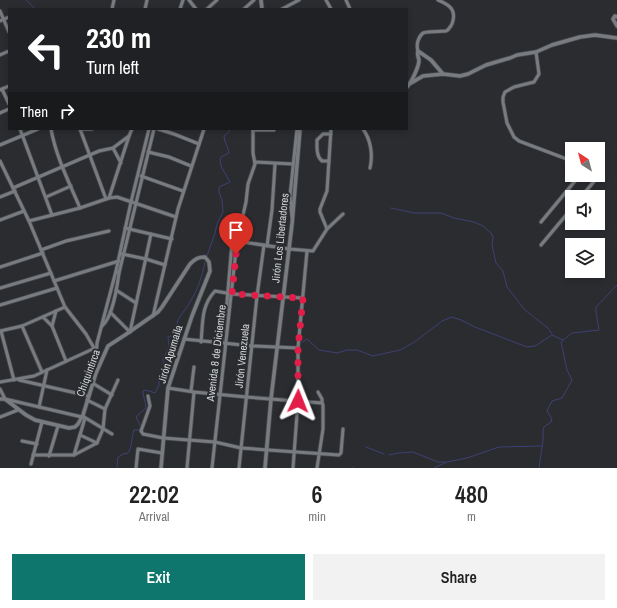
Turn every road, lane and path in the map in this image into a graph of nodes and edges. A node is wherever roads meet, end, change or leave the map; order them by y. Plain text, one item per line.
1 (188, 0) edge
2 (217, 0) edge
3 (255, 0) edge
4 (299, 0) edge
5 (438, 0) edge
6 (261, 2) edge
7 (195, 8) edge
8 (208, 8) edge
9 (245, 8) edge
10 (284, 8) edge
11 (0, 11) edge
12 (617, 17) edge
13 (2, 21) edge
14 (617, 26) edge
15 (8, 30) edge
16 (617, 38) edge
17 (418, 51) junction
18 (536, 52) junction
19 (443, 74) junction
20 (410, 84) joint
21 (1, 89) edge
22 (8, 102) edge
23 (20, 130) edge
24 (36, 130) edge
25 (51, 130) edge
26 (80, 130) edge
27 (132, 130) edge
28 (149, 130) edge
29 (153, 130) edge
30 (161, 130) edge
31 (204, 130) edge
32 (253, 130) edge
33 (274, 130) dead end
34 (297, 130) edge
35 (300, 130) edge
36 (331, 130) edge
37 (364, 130) edge
38 (331, 134) junction
39 (23, 136) junction
40 (129, 136) junction
41 (199, 144) junction
42 (0, 145) edge
43 (113, 148) junction
44 (144, 151) junction
45 (149, 152) junction
46 (90, 155) junction
47 (565, 159) edge
48 (0, 161) edge
49 (329, 161) junction
50 (255, 162) junction
51 (121, 163) junction
52 (275, 164) junction
53 (295, 164) junction
54 (191, 166) junction
55 (62, 168) junction
56 (370, 168) dead end
57 (2, 172) edge
58 (138, 175) junction
59 (142, 177) junction
60 (38, 178) junction
61 (574, 182) edge
62 (594, 182) edge
63 (70, 186) junction
64 (14, 190) junction
65 (587, 190) edge
66 (183, 191) junction
67 (0, 196) edge
68 (46, 196) junction
69 (108, 199) junction
70 (131, 202) junction
71 (136, 203) junction
72 (80, 208) junction
73 (24, 211) junction
74 (343, 214) dead end
75 (52, 215) junction
76 (565, 216) edge
77 (176, 217) junction
78 (0, 220) edge
79 (29, 221) junction
80 (541, 222) dead end
81 (125, 228) junction
82 (131, 229) junction
83 (327, 229) junction
84 (109, 231) dead end
85 (151, 234) junction
86 (172, 239) junction
87 (238, 241) junction
88 (265, 245) junction
89 (541, 245) dead end
90 (289, 249) junction
91 (42, 251) junction
92 (307, 251) junction
93 (122, 254) junction
94 (200, 257) joint
95 (146, 259) junction
96 (119, 261) junction
97 (165, 264) junction
98 (0, 267) edge
99 (118, 272) junction
100 (51, 273) junction
101 (54, 281) junction
102 (0, 288) edge
103 (57, 288) junction
104 (116, 290) junction
105 (228, 293) junction
106 (232, 294) junction
107 (256, 296) junction
108 (283, 298) junction
109 (303, 298) junction
110 (136, 303) junction
111 (0, 305) edge
112 (65, 307) junction
113 (107, 309) junction
114 (56, 312) junction
115 (111, 314) junction
116 (153, 316) junction
117 (43, 317) junction
118 (22, 326) junction
119 (52, 326) junction
120 (102, 326) junction
121 (0, 331) edge
122 (130, 332) junction
123 (184, 339) junction
124 (201, 342) junction
125 (221, 344) junction
126 (226, 345) junction
127 (252, 346) junction
128 (96, 347) junction
129 (277, 347) junction
130 (298, 348) junction
131 (66, 361) junction
132 (194, 367) dead end
133 (47, 370) junction
134 (42, 372) junction
135 (15, 380) junction
136 (118, 380) dead end
137 (0, 382) edge
138 (94, 384) junction
139 (44, 386) junction
140 (168, 388) junction
141 (0, 389) edge
142 (193, 392) junction
143 (318, 392) dead end
144 (220, 394) junction
145 (112, 395) junction
146 (148, 396) dead end
147 (246, 397) junction
148 (88, 398) junction
149 (0, 399) edge
150 (6, 399) junction
151 (271, 399) junction
152 (298, 401) junction
153 (322, 404) junction
154 (39, 407) junction
155 (105, 409) junction
156 (18, 410) junction
157 (0, 417) edge
158 (83, 417) junction
159 (42, 422) junction
160 (58, 426) junction
161 (103, 429) junction
162 (342, 429) dead end
163 (112, 434) dead end
164 (80, 435) junction
165 (163, 438) junction
166 (190, 440) junction
167 (22, 441) dead end
168 (214, 442) junction
169 (97, 443) junction
170 (37, 444) junction
171 (241, 448) junction
172 (267, 450) junction
173 (294, 452) junction
174 (162, 453) junction
175 (320, 453) junction
176 (33, 455) junction
177 (74, 455) junction
178 (50, 456) junction
179 (31, 464) dead end
180 (136, 468) edge
181 (161, 468) edge
182 (188, 468) edge
183 (212, 468) edge
184 (239, 468) edge
185 (265, 468) edge
186 (293, 468) edge
187 (317, 468) edge

1 - 7 street
2 - 8 street
3 - 6 street
3 - 9 street
4 - 10 street
5 - 17 street
11 - 13 street
12 - 14 street
13 - 15 street
16 - 18 street
17 - 19 street
17 - 20 street
18 - 19 street
18 - 47 street
19 - 20 street
21 - 22 street
23 - 39 street
24 - 39 street
25 - 55 street
26 - 46 street
27 - 40 street
28 - 44 street
29 - 45 street
30 - 41 street
31 - 41 street
32 - 33 street
32 - 50 street
34 - 53 street
35 - 53 street, Jirón Los Libertadores
36 - 38 street
37 - 56 street
38 - 49 street
38 - 49 street
39 - 42 street
39 - 60 street
40 - 43 street
40 - 51 street
41 - 54 street
43 - 46 street
43 - 51 street
44 - 45 street
44 - 58 street
45 - 54 street
45 - 59 street
46 - 55 street
46 - 69 street
48 - 57 street
49 - 83 street
50 - 52 street
50 - 87 street
51 - 69 street
52 - 53 street
52 - 88 street, Jirón Venezuela
53 - 90 street, Jirón Los Libertadores
54 - 66 street
55 - 60 street
55 - 63 street
57 - 64 street
58 - 59 street
58 - 70 street
59 - 66 street
59 - 71 street
60 - 64 street
60 - 68 street
61 - 80 street
62 - 65 street
63 - 68 street
63 - 72 street
64 - 67 street
64 - 73 street
66 - 77 street
68 - 75 street
69 - 70 street
69 - 72 street
70 - 71 street
70 - 81 street
71 - 77 street
71 - 82 street
72 - 75 street
73 - 78 street
73 - 79 street
74 - 83 street
75 - 79 street
76 - 89 street
77 - 86 street
79 - 91 street
81 - 82 street
81 - 93 street
82 - 85 street
82 - 93 street
83 - 92 street
84 - 91 street
85 - 86 street
85 - 95 street
86 - 97 street
87 - 88 street
87 - 105 street
87 - 106 street, Avenida 8 de Diciembre
88 - 90 street
88 - 107 street, Jirón Venezuela
90 - 92 street
90 - 108 street, Jirón Los Libertadores
91 - 98 street
91 - 100 street
92 - 109 street
93 - 95 street
93 - 96 street
93 - 99 street
94 - 116 street, Chiquintirca
94 - 123 street, Jirón Apumaila
95 - 97 street
95 - 110 street
96 - 99 street
96 - 101 street
97 - 116 street
99 - 104 street
99 - 113 street
100 - 101 street
100 - 102 street
101 - 103 street
103 - 111 street
103 - 112 street
104 - 110 street
104 - 115 street
105 - 106 street
105 - 124 street
105 - 125 street
106 - 107 street
106 - 126 street, Avenida 8 de Diciembre
107 - 108 street
107 - 127 street, Jirón Venezuela
108 - 109 street
108 - 129 street, Jirón Los Libertadores
109 - 130 street
110 - 122 street
112 - 114 street
112 - 128 street
113 - 115 street
113 - 120 street
114 - 117 street
114 - 119 street
115 - 120 street
115 - 122 street
116 - 122 street, Chiquintirca
117 - 118 street
117 - 119 street
118 - 121 street
118 - 134 street
119 - 131 street
120 - 128 street
121 - 135 street
122 - 138 street, Chiquintirca
123 - 124 street
123 - 140 street, Jirón Apumaila
124 - 125 street
125 - 126 street
126 - 127 street
126 - 144 street, Avenida 8 de Diciembre
127 - 129 street
127 - 147 street, Jirón Venezuela
128 - 131 street
128 - 138 street
129 - 130 street
129 - 151 street, Jirón Los Libertadores
130 - 152 street
131 - 133 street
132 - 142 street
133 - 134 street
133 - 139 street
134 - 135 street
135 - 137 street
135 - 139 street
136 - 145 street
138 - 145 street
138 - 148 street, Chiquintirca
139 - 148 street
139 - 154 street
140 - 142 street
140 - 165 street, Jirón Apumaila
141 - 150 street
142 - 144 street
142 - 166 street
143 - 153 street
144 - 147 street
144 - 168 street, Avenida 8 de Diciembre
145 - 155 street
146 - 165 street
147 - 151 street
147 - 171 street, Jirón Venezuela
148 - 155 street
148 - 158 street, Chiquintirca
149 - 150 street
150 - 154 street
150 - 156 street
151 - 152 street
151 - 172 street, Jirón Los Libertadores
152 - 153 street
152 - 173 street
153 - 175 street
154 - 158 street
155 - 161 street
156 - 157 street
156 - 159 street
158 - 160 street
158 - 161 street
158 - 164 street
159 - 160 street
159 - 170 street
160 - 178 street
161 - 163 street
161 - 169 street
162 - 175 street
164 - 169 street
164 - 177 street
165 - 166 street
165 - 174 street, Jirón Apumaila
166 - 168 street
166 - 182 street
167 - 170 street
168 - 171 street
168 - 183 street, Avenida 8 de Diciembre
169 - 177 street
170 - 176 street
171 - 172 street
171 - 184 street, Jirón Venezuela
172 - 173 street
172 - 185 street, Jirón Los Libertadores
173 - 175 street
173 - 186 street
174 - 180 street
174 - 181 street, Jirón Apumaila
175 - 187 street
176 - 178 street
176 - 179 street
177 - 178 street

